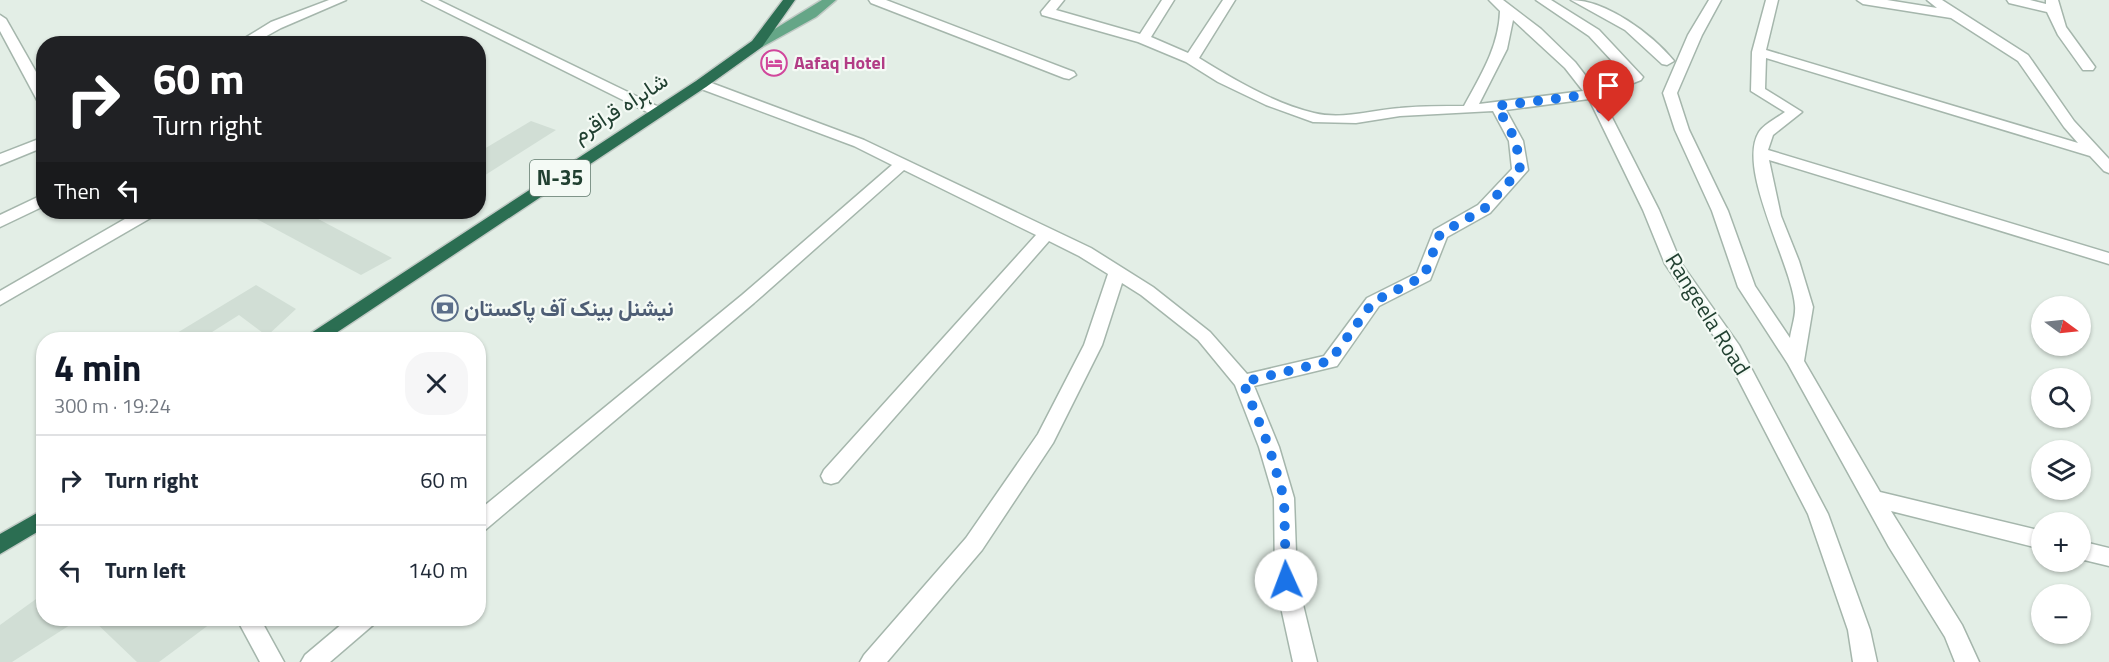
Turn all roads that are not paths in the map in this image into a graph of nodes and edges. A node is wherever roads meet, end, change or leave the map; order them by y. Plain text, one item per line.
1 (340, 0) edge
2 (428, 0) edge
3 (789, 0) edge
4 (830, 0) edge
5 (875, 0) edge
6 (1058, 0) edge
7 (1168, 0) edge
8 (1229, 0) edge
9 (1542, 0) edge
10 (1577, 0) edge
11 (1715, 0) edge
12 (1772, 0) edge
13 (1863, 0) edge
14 (1933, 0) edge
15 (2013, 0) edge
16 (1501, 5) edge
17 (2052, 5) edge
18 (1958, 16) junction
19 (0, 19) edge
20 (256, 36) edge
21 (1143, 39) junction
22 (758, 44) junction
23 (1759, 52) junction
24 (1191, 59) junction
25 (1667, 61) dead end
26 (2088, 67) dead end
27 (1069, 75) dead end
28 (701, 84) junction
29 (36, 85) edge
30 (1593, 94) junction
31 (1497, 106) junction
32 (1469, 110) junction
33 (658, 112) junction
34 (36, 144) edge
35 (1760, 152) junction
36 (2096, 153) junction
37 (0, 160) edge
38 (903, 163) junction
39 (2109, 168) edge
40 (36, 202) edge
41 (136, 219) edge
42 (0, 222) edge
43 (1047, 233) junction
44 (2109, 259) edge
45 (1117, 272) junction
46 (0, 299) edge
47 (325, 332) edge
48 (1795, 362) junction
49 (1243, 382) junction
50 (831, 476) dead end
51 (1874, 499) junction
52 (486, 517) edge
53 (36, 522) edge
54 (2031, 537) edge
55 (0, 545) edge
56 (2091, 553) edge
57 (2109, 557) edge
58 (252, 626) edge
59 (356, 626) edge
60 (272, 662) edge
61 (313, 662) edge
62 (872, 662) edge
63 (1305, 662) edge
64 (1865, 662) edge
65 (1967, 662) edge

1 - 20 street
2 - 33 street
3 - 22 highway, شاہراہ قراقرم / N-35
4 - 22 main road
5 - 27 street
6 - 21 street
7 - 21 street
8 - 24 street
9 - 30 street
10 - 25 street
11 - 48 street
12 - 23 street
13 - 18 street
14 - 18 street
15 - 17 street
16 - 30 street, Rangeela Road
16 - 32 street
17 - 26 street
18 - 36 street
19 - 29 street
21 - 24 street
22 - 28 highway, شاہراہ قراقرم / N-35
23 - 35 street
23 - 36 street
24 - 32 street
28 - 33 highway, شاہراہ قراقرم / N-35
28 - 38 street
30 - 31 street
30 - 64 street, Rangeela Road
31 - 32 street
31 - 49 street
33 - 47 highway, شاہراہ قراقرم / N-35
34 - 37 street
35 - 44 street
35 - 48 street
36 - 39 street
38 - 43 street
38 - 52 street
40 - 42 street
41 - 46 street
43 - 45 street
43 - 50 street
45 - 49 street
45 - 62 street
48 - 51 street
49 - 63 street
51 - 54 street
51 - 65 street
53 - 55 highway
56 - 57 street
58 - 60 street
59 - 61 street

